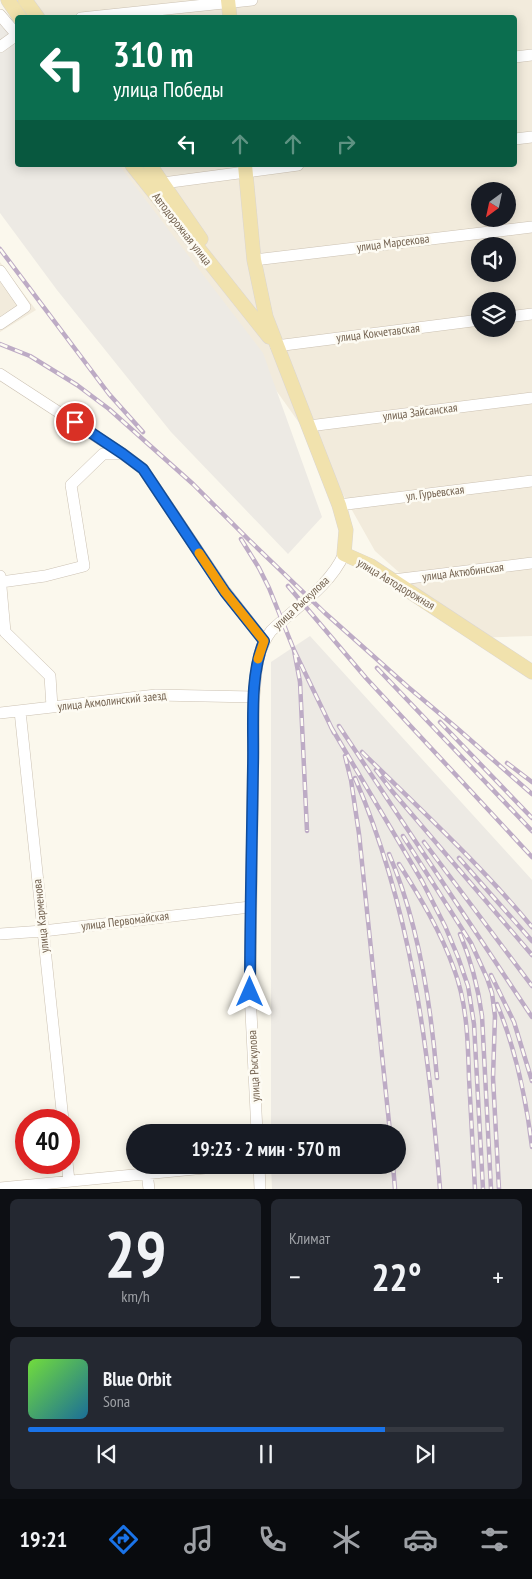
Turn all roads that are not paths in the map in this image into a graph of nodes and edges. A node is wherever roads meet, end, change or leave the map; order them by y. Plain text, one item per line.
1 (8, 0) edge
2 (25, 0) edge
3 (252, 0) edge
4 (228, 1) edge
5 (0, 15) edge
6 (18, 15) edge
7 (36, 15) edge
8 (107, 15) edge
9 (230, 15) edge
10 (15, 33) edge
11 (15, 36) edge
12 (0, 47) edge
13 (532, 55) edge
14 (517, 57) edge
15 (532, 137) edge
16 (517, 139) edge
17 (134, 167) edge
18 (151, 167) edge
19 (263, 167) edge
20 (245, 168) edge
21 (163, 183) junction
22 (532, 227) edge
23 (254, 260) junction
24 (0, 271) edge
25 (234, 292) junction
26 (532, 314) edge
27 (516, 316) edge
28 (471, 321) edge
29 (0, 324) edge
30 (276, 346) junction
31 (0, 374) edge
32 (532, 398) edge
33 (308, 426) junction
34 (123, 454) junction
35 (532, 481) edge
36 (339, 505) junction
37 (344, 554) junction
38 (532, 563) edge
39 (0, 576) edge
40 (393, 580) junction
41 (0, 582) edge
42 (2, 632) edge
43 (264, 641) junction
44 (531, 670) edge
45 (254, 697) junction
46 (52, 707) junction
47 (20, 712) junction
48 (0, 714) edge
49 (250, 907) junction
50 (43, 931) junction
51 (0, 934) edge
52 (62, 1109) edge
53 (257, 1124) edge
54 (68, 1174) edge
55 (136, 1174) edge
56 (147, 1174) edge
57 (259, 1174) edge
58 (69, 1180) junction
59 (0, 1188) edge
60 (149, 1189) edge
61 (260, 1189) edge

1 - 6 main road
2 - 7 main road
3 - 4 street
4 - 8 street
4 - 9 main road
5 - 10 street
11 - 12 street
13 - 14 street
15 - 16 street
17 - 25 main road, Автодорожная улица
18 - 21 main road, Автодорожная улица
19 - 20 street
20 - 21 street
20 - 23 main road
21 - 25 main road, Автодорожная улица
22 - 23 street, улица Марсекова
23 - 30 main road
24 - 29 street
25 - 30 main road, Автодорожная улица
26 - 27 street
28 - 30 street, улица Кокчетавская
30 - 33 main road, улица Автодорожная
31 - 34 street
32 - 33 street, улица Зайсанская
33 - 36 main road, улица Автодорожная
34 - 41 street
34 - 43 street
35 - 36 street, ул. Гурьевская
36 - 37 main road, улица Автодорожная
37 - 40 main road, улица Автодорожная
37 - 43 street, улица Рыскулова
38 - 40 street, улица Актюбинская
39 - 41 street
40 - 44 main road, улица Автодорожная
41 - 42 street
42 - 46 street
43 - 45 street, улица Рыскулова
45 - 46 street, улица Акмолинский заезд
45 - 49 street, улица Рыскулова
46 - 47 street, улица Акмолинский заезд
47 - 48 street, улица Акмолинский заезд
47 - 50 street, улица Карменова
49 - 50 street, улица Первомайская
49 - 53 street, улица Рыскулова
50 - 51 street, улица Первомайская
50 - 52 street, улица Карменова
54 - 58 street
55 - 58 street
56 - 60 street
57 - 61 street
58 - 59 street

